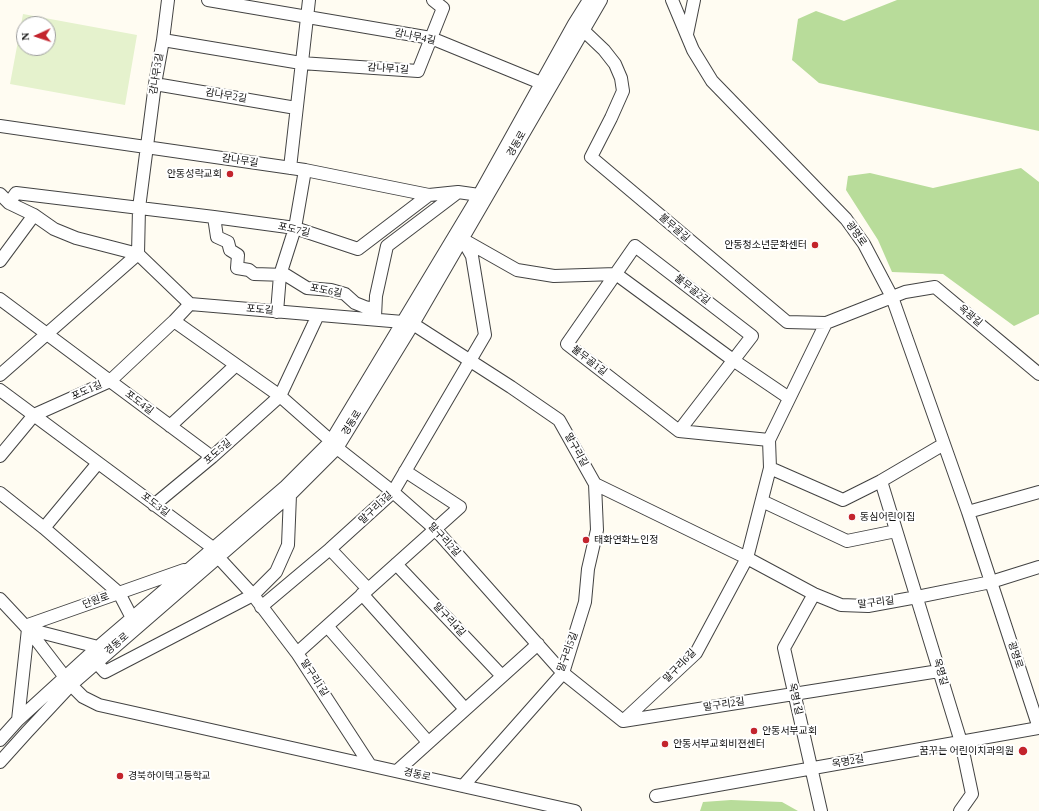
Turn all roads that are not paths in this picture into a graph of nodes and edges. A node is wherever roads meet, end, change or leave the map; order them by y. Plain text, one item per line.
1 (168, 0) edge
2 (208, 0) edge
3 (308, 0) edge
4 (433, 0) edge
5 (589, 0) edge
6 (601, 0) edge
7 (672, 0) edge
8 (694, 0) edge
9 (307, 17) junction
10 (582, 30) junction
11 (687, 34) junction
12 (431, 38) junction
13 (163, 40) junction
14 (301, 63) junction
15 (541, 83) junction
16 (155, 84) junction
17 (296, 108) junction
18 (0, 126) edge
19 (147, 147) junction
20 (290, 168) junction
21 (305, 170) junction
22 (458, 192) junction
23 (429, 195) junction
24 (478, 195) junction
25 (4, 198) edge
26 (139, 208) junction
27 (34, 216) junction
28 (214, 217) junction
29 (295, 228) junction
30 (459, 237) junction
31 (138, 254) junction
32 (0, 261) edge
33 (616, 274) junction
34 (280, 275) junction
35 (892, 297) junction
36 (0, 299) edge
37 (190, 304) junction
38 (277, 312) junction
39 (375, 314) junction
40 (318, 315) junction
41 (174, 321) junction
42 (408, 323) junction
43 (826, 323) junction
44 (46, 334) junction
45 (733, 360) junction
46 (470, 361) junction
47 (236, 365) junction
48 (1039, 374) edge
49 (0, 376) edge
50 (110, 381) junction
51 (0, 390) edge
52 (280, 396) junction
53 (789, 398) junction
54 (34, 415) junction
55 (170, 426) junction
56 (679, 431) junction
57 (769, 440) junction
58 (944, 444) junction
59 (334, 445) junction
60 (0, 456) edge
61 (212, 457) junction
62 (98, 463) junction
63 (770, 468) junction
64 (405, 471) junction
65 (881, 481) junction
66 (595, 484) junction
67 (0, 492) edge
68 (393, 492) junction
69 (1039, 492) edge
70 (290, 494) junction
71 (762, 501) junction
72 (154, 505) junction
73 (968, 512) junction
74 (44, 528) junction
75 (435, 529) junction
76 (896, 532) junction
77 (330, 549) junction
78 (215, 553) junction
79 (747, 558) junction
80 (396, 564) junction
81 (191, 567) junction
82 (1039, 567) edge
83 (991, 582) junction
84 (365, 592) junction
85 (119, 593) junction
86 (814, 594) junction
87 (252, 595) junction
88 (917, 597) junction
89 (0, 599) edge
90 (261, 607) junction
91 (132, 618) junction
92 (327, 626) junction
93 (26, 628) junction
94 (538, 644) junction
95 (98, 647) junction
96 (297, 653) junction
97 (96, 662) junction
98 (939, 671) junction
99 (563, 672) junction
100 (502, 676) junction
101 (68, 681) junction
102 (794, 694) junction
103 (465, 709) junction
104 (18, 720) junction
105 (624, 721) junction
106 (1039, 728) edge
107 (0, 740) edge
108 (428, 742) junction
109 (961, 742) junction
110 (0, 762) edge
111 (370, 765) junction
112 (811, 768) junction
113 (396, 771) junction
114 (463, 786) junction
115 (656, 796) dead end
116 (575, 811) edge
117 (821, 811) edge
118 (960, 811) edge

1 - 13 street, 감나무3길
2 - 9 street
3 - 9 street
4 - 12 street, 감나무1길
5 - 15 street, 경동로
6 - 10 street, 경동로
7 - 11 street, 광명로
8 - 11 street
9 - 12 street, 감나무4길
9 - 14 street
10 - 30 street, 경동로
10 - 43 street, 불무골길
11 - 35 street, 광명로
12 - 14 street, 감나무1길
12 - 15 street, 감나무4길
13 - 14 street
13 - 16 street, 감나무3길
14 - 17 street
15 - 24 street, 경동로
16 - 17 street, 감나무2길
16 - 19 street, 감나무3길
17 - 20 street
18 - 19 street, 감나무길
19 - 20 street, 감나무길
19 - 26 street
20 - 21 street, 감나무길
21 - 23 street, 감나무길
21 - 29 street
22 - 23 street, 감나무길
22 - 24 street, 감나무길
22 - 39 street
23 - 29 street, 포도7길
24 - 30 street, 경동로
25 - 26 street, 포도7길
25 - 27 street
26 - 28 street, 포도7길
26 - 31 street
27 - 31 street
27 - 32 street
28 - 29 street, 포도7길
28 - 34 street, 포도6길
29 - 34 street
30 - 33 street
30 - 42 street, 경동로
30 - 46 street, 말구리3길
31 - 37 street
31 - 44 street
33 - 45 street
33 - 45 street, 불무골2길
33 - 56 street, 불무골1길
34 - 38 street
34 - 39 street, 포도6길
35 - 43 street, 불무골길
35 - 48 street, 옥광길
35 - 58 street, 광명로
36 - 44 street, 포도4길
37 - 38 street, 포도길
37 - 41 street, 포도1길
38 - 40 street, 포도길
39 - 40 street, 포도길
39 - 42 street, 포도길
40 - 52 street, 포도5길
41 - 47 street
41 - 50 street, 포도1길
42 - 46 street, 말구리길
42 - 59 street, 경동로
43 - 53 street
44 - 49 street
44 - 50 street, 포도4길
45 - 53 street
45 - 56 street
46 - 64 street, 말구리3길
46 - 66 street, 말구리길
47 - 52 street
47 - 55 street
50 - 54 street, 포도1길
50 - 55 street, 포도4길
51 - 54 street, 포도3길
52 - 59 street, 말구리2길
52 - 61 street, 포도5길
53 - 57 street
54 - 60 street, 포도1길
54 - 62 street, 포도3길
55 - 61 street, 포도4길
56 - 57 street
57 - 63 street
58 - 65 street
58 - 73 street, 광명로
59 - 68 street, 말구리2길
59 - 70 street, 경동로
59 - 78 street, 경동로
61 - 72 street, 포도5길
62 - 72 street, 포도3길
62 - 74 street
63 - 65 street
63 - 71 street
64 - 68 street, 말구리3길
64 - 75 street
65 - 76 street, 옥명길
66 - 79 street, 말구리길
66 - 99 street, 말구리5길
67 - 74 street
68 - 75 street, 말구리2길
68 - 77 street, 말구리3길
69 - 73 street
70 - 78 street, 경동로
70 - 87 street
71 - 76 street
71 - 79 street
72 - 78 street, 포도3길
73 - 83 street, 광명로
74 - 85 street, 단원로
75 - 80 street
75 - 94 street, 말구리2길
76 - 88 street, 옥명길
77 - 84 street
77 - 90 street, 말구리3길
78 - 81 street, 경동로
78 - 87 street, 말구리1길
78 - 97 street, 경동로
79 - 86 street, 말구리길
79 - 105 street, 말구리6길
80 - 84 street
80 - 100 street, 말구리4길
81 - 85 street
81 - 91 street, 경동로
82 - 83 street
83 - 88 street, 말구리길
83 - 106 street, 광명로
84 - 92 street
84 - 103 street
85 - 91 street
85 - 93 street, 단원로
86 - 88 street, 말구리길
86 - 102 street, 옥명1길
87 - 90 street, 말구리1길
87 - 97 street
88 - 98 street, 옥명길
89 - 93 street
90 - 96 street, 말구리1길
91 - 95 street, 경동로
92 - 96 street
92 - 108 street
93 - 95 street
93 - 101 street
93 - 104 street
94 - 99 street, 말구리2길
94 - 100 street
95 - 101 street, 경동로
96 - 111 street, 말구리1길
97 - 101 street, 경동로
98 - 102 street, 말구리2길
98 - 109 street, 옥명길
99 - 105 street, 말구리2길
99 - 114 street, 말구리5길
100 - 103 street
101 - 104 street, 경동로
101 - 110 street, 경동로
101 - 111 street, 경동로
102 - 105 street, 말구리2길
102 - 112 street, 옥명1길
103 - 108 street
104 - 107 street, 경동로
106 - 109 street, 옥명2길
108 - 113 street
109 - 112 street, 옥명2길
109 - 118 street, 옥명길
111 - 113 street, 경동로
112 - 115 street, 옥명2길
112 - 117 street, 옥명1길
113 - 114 street, 경동로
114 - 116 street, 경동로

